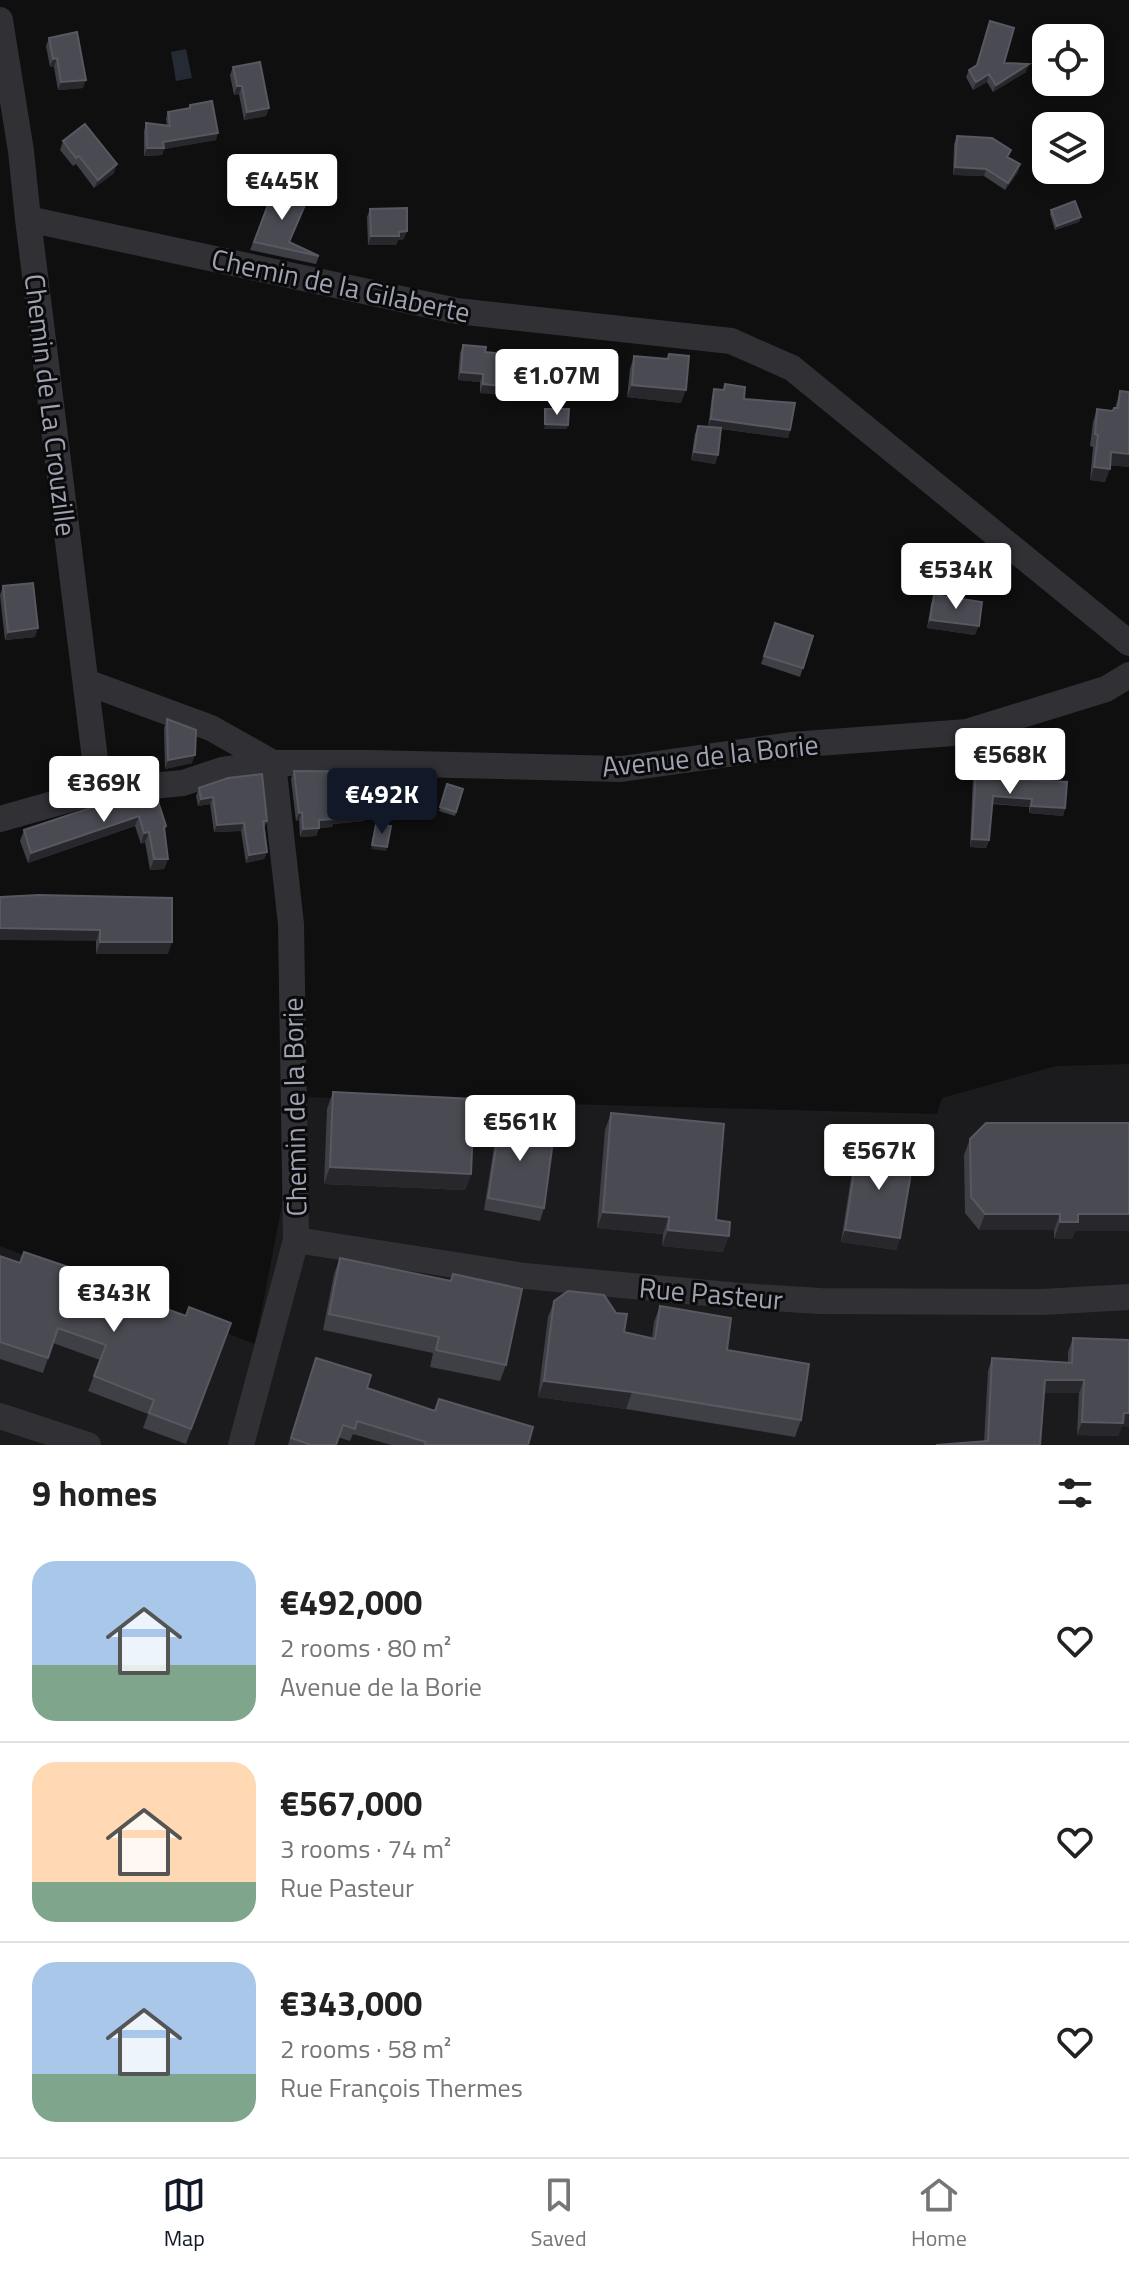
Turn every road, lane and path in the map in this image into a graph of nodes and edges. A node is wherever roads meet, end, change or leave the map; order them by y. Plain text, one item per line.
1 (0, 20) edge
2 (28, 219) junction
3 (1129, 643) edge
4 (1129, 675) edge
5 (86, 682) junction
6 (273, 763) junction
7 (99, 791) junction
8 (0, 819) edge
9 (296, 1240) junction
10 (1129, 1297) edge
11 (0, 1416) edge
12 (88, 1445) edge
13 (241, 1445) edge

1 - 2 street, Chemin de La Crouzille
2 - 3 street, Chemin de la Gilaberte
2 - 5 street, Chemin de La Crouzille
4 - 6 street, Avenue de la Borie
5 - 6 street
5 - 7 street, Chemin de La Crouzille
6 - 7 street, Avenue de la Borie
6 - 9 street, Chemin de la Borie
7 - 8 street, Avenue de la Borie
9 - 10 street, Rue Pasteur
9 - 13 street, Chemin de la Borie
11 - 12 street

